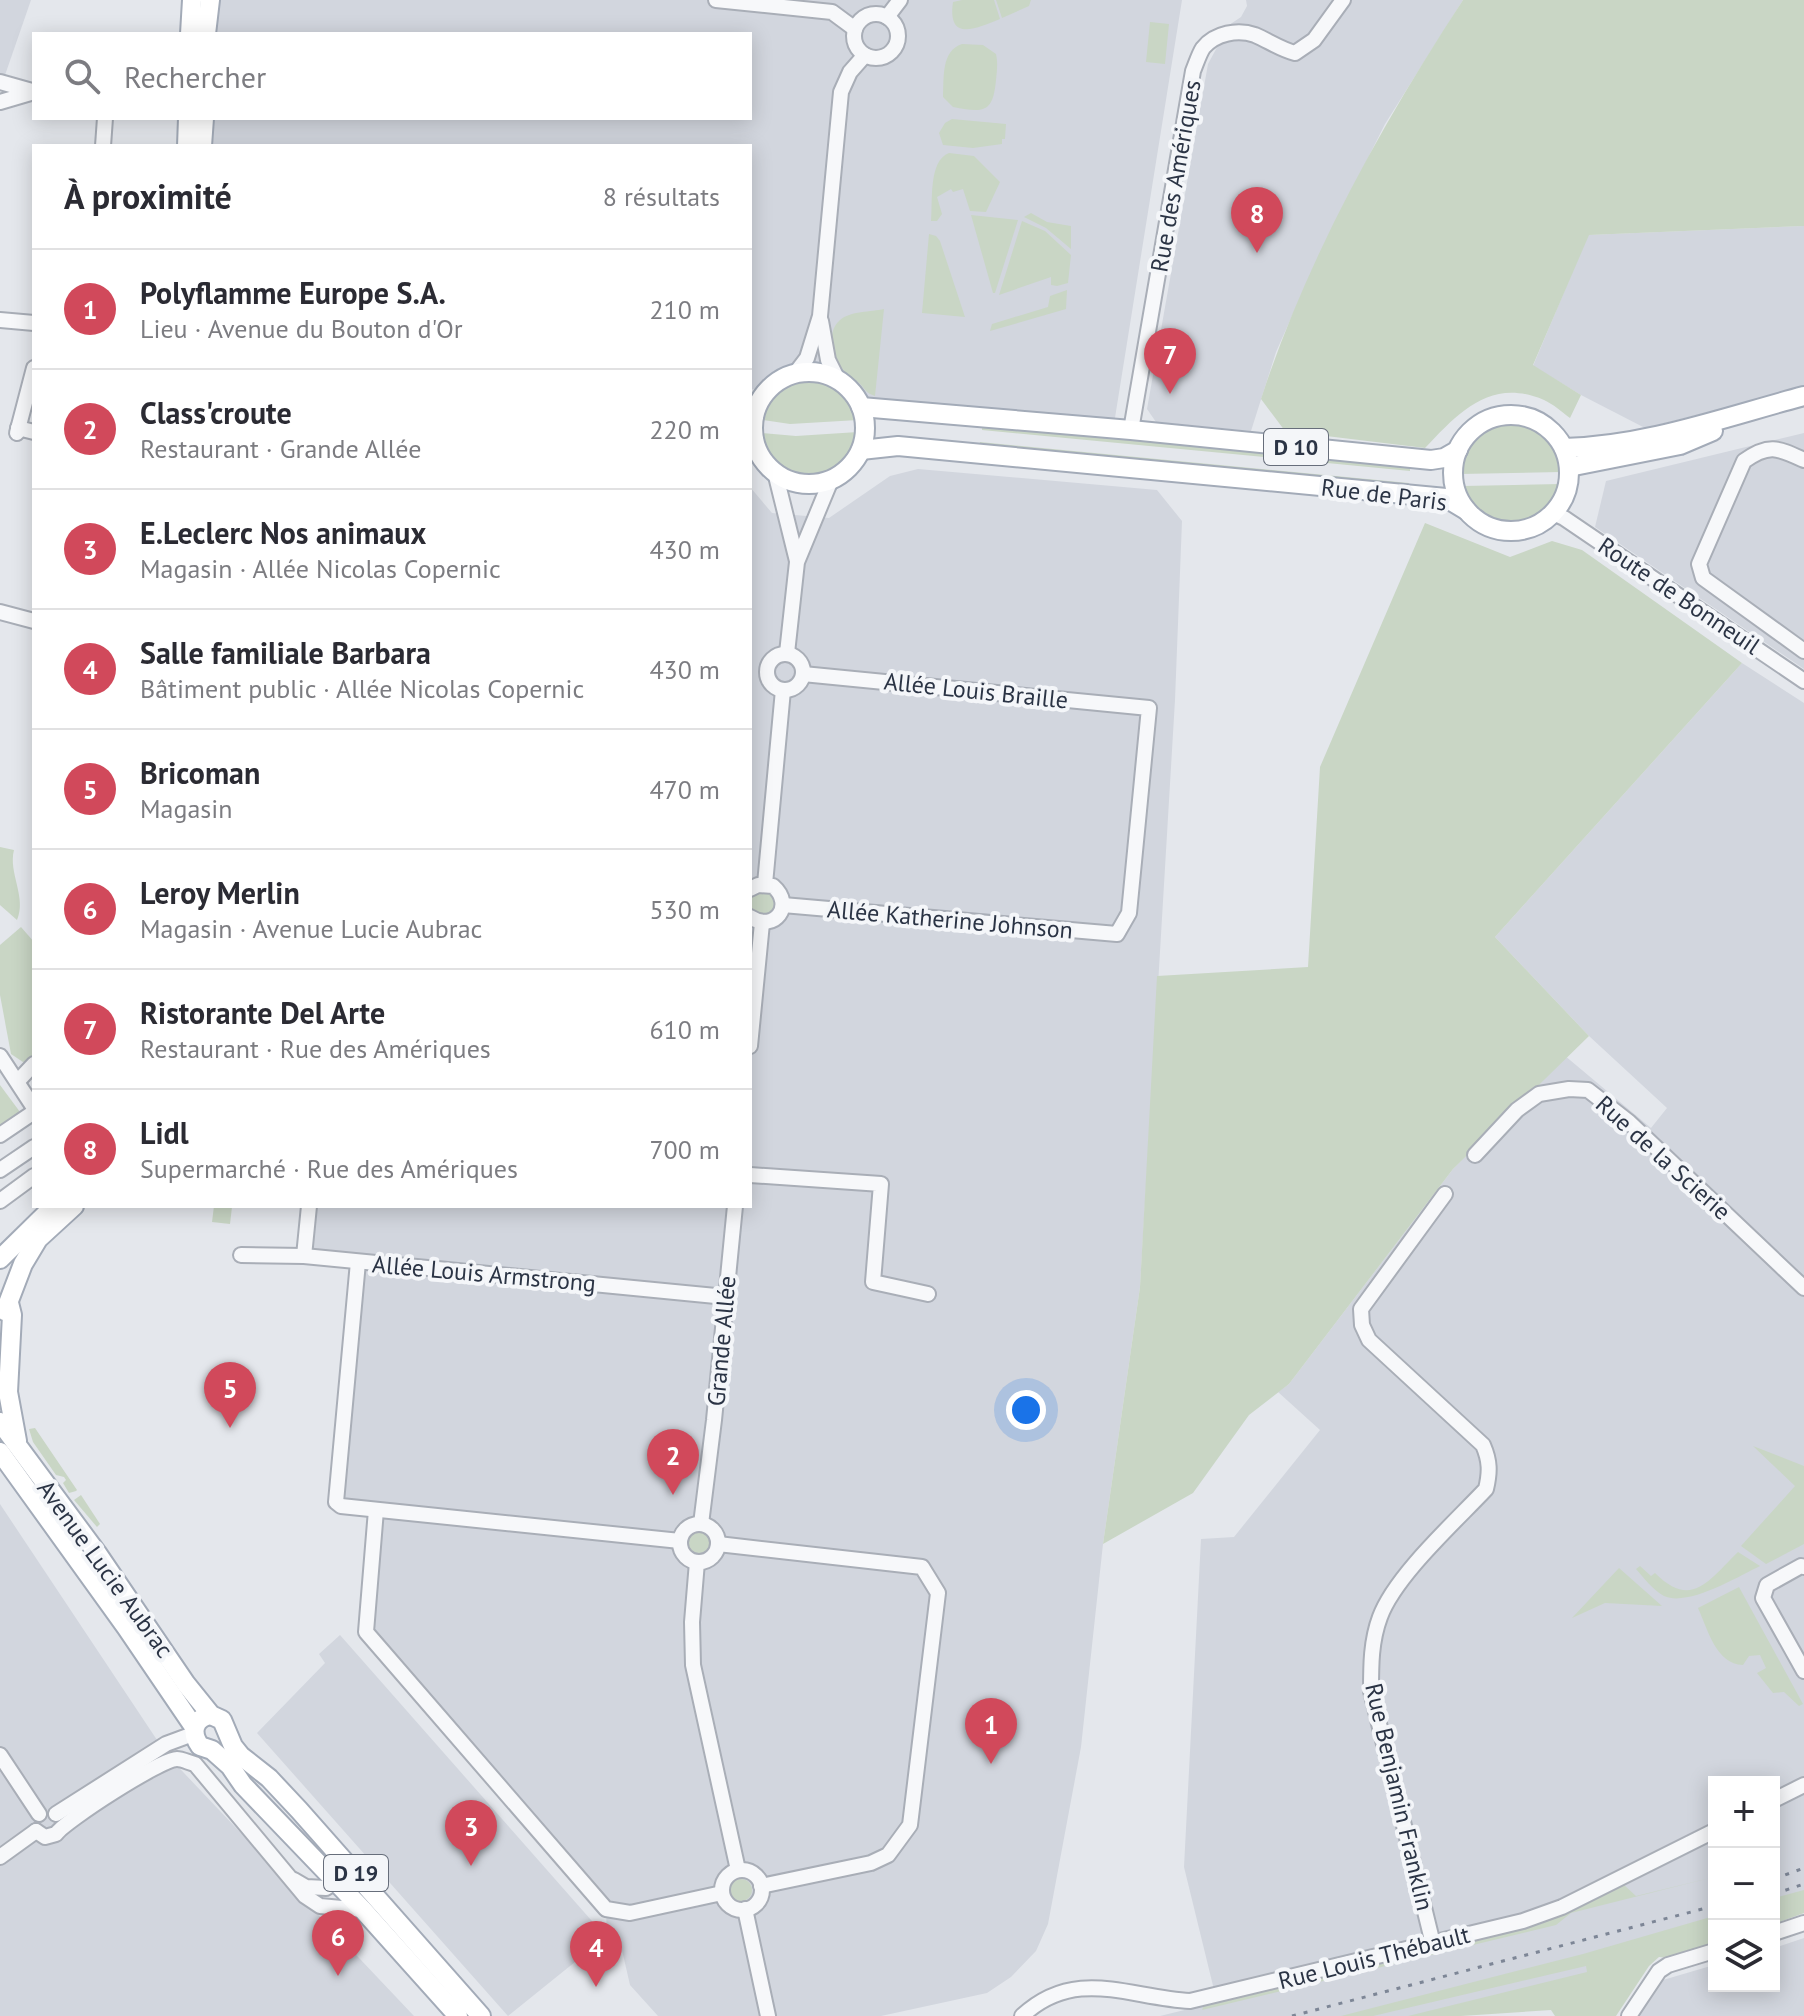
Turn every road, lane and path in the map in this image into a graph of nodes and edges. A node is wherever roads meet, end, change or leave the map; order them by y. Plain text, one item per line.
1 (192, 0) edge
2 (210, 0) edge
3 (716, 0) edge
4 (900, 0) edge
5 (1343, 0) edge
6 (887, 17) junction
7 (855, 29) junction
8 (190, 32) edge
9 (206, 32) edge
10 (865, 55) junction
11 (0, 82) edge
12 (32, 92) edge
13 (32, 92) edge
14 (0, 102) edge
15 (105, 120) edge
16 (188, 120) edge
17 (204, 120) edge
18 (103, 144) edge
19 (187, 144) edge
20 (202, 144) edge
21 (820, 316) junction
22 (0, 320) edge
23 (32, 323) edge
24 (794, 375) junction
25 (32, 376) edge
26 (838, 380) junction
27 (759, 392) edge
28 (1804, 396) edge
29 (861, 407) junction
30 (1804, 408) edge
31 (752, 418) edge
32 (1131, 430) junction
33 (32, 432) edge
34 (1564, 448) junction
35 (861, 450) junction
36 (1458, 450) junction
37 (1804, 460) edge
38 (1569, 467) junction
39 (775, 472) junction
40 (831, 480) junction
41 (1466, 510) junction
42 (1553, 513) junction
43 (797, 562) junction
44 (0, 612) edge
45 (32, 620) edge
46 (1804, 651) edge
47 (787, 653) junction
48 (752, 668) edge
49 (766, 670) junction
50 (803, 674) junction
51 (1804, 681) edge
52 (783, 690) junction
53 (765, 884) junction
54 (752, 888) edge
55 (783, 905) junction
56 (756, 920) edge
57 (1117, 934) joint
58 (752, 1004) edge
59 (0, 1057) edge
60 (32, 1066) edge
61 (18, 1081) junction
62 (32, 1106) edge
63 (32, 1111) edge
64 (0, 1135) edge
65 (32, 1148) edge
66 (1475, 1155) dead end
67 (0, 1170) edge
68 (752, 1175) edge
69 (32, 1177) edge
70 (1445, 1194) dead end
71 (0, 1201) edge
72 (52, 1208) edge
73 (72, 1208) edge
74 (309, 1208) edge
75 (735, 1208) edge
76 (241, 1255) dead end
77 (304, 1256) junction
78 (0, 1259) edge
79 (358, 1262) junction
80 (1804, 1288) edge
81 (928, 1294) dead end
82 (726, 1297) junction
83 (9, 1303) junction
84 (0, 1321) edge
85 (0, 1422) edge
86 (0, 1452) edge
87 (20, 1452) junction
88 (376, 1510) junction
89 (701, 1524) junction
90 (680, 1541) junction
91 (718, 1544) junction
92 (697, 1562) junction
93 (1804, 1567) edge
94 (1804, 1671) edge
95 (171, 1695) junction
96 (211, 1715) junction
97 (194, 1730) junction
98 (228, 1734) junction
99 (175, 1740) junction
100 (212, 1750) junction
101 (0, 1755) edge
102 (1804, 1785) edge
103 (1780, 1797) edge
104 (39, 1814) junction
105 (58, 1821) junction
106 (36, 1831) junction
107 (1708, 1834) edge
108 (0, 1857) edge
109 (344, 1860) junction
110 (738, 1870) junction
111 (290, 1877) junction
112 (335, 1882) junction
113 (761, 1886) junction
114 (722, 1893) junction
115 (745, 1909) junction
116 (363, 1910) junction
117 (1804, 1923) edge
118 (1780, 1931) edge
119 (1433, 1944) junction
120 (1708, 1953) edge
121 (458, 2016) edge
122 (481, 2016) edge
123 (768, 2016) edge
124 (1022, 2016) edge
125 (1629, 2016) edge

1 - 8 main road
2 - 9 main road
3 - 7 street
4 - 6 street
5 - 32 street, Rue des Amériques
6 - 7 street
6 - 10 street
7 - 10 street
10 - 21 street
11 - 12 street
13 - 14 street
15 - 18 street
16 - 19 main road
17 - 20 main road
21 - 24 street
21 - 26 street
22 - 23 street
24 - 26 main road
24 - 27 main road
25 - 33 street
26 - 29 main road
27 - 31 main road
28 - 34 main road
29 - 32 main road, D 10
29 - 35 main road
30 - 38 main road
31 - 39 main road
32 - 36 main road, Rue de Paris / D 10
34 - 36 main road
34 - 38 main road
35 - 40 main road
35 - 41 main road, Rue de Paris / D 10
36 - 41 main road
37 - 46 street
38 - 42 main road
39 - 40 main road
39 - 43 street
40 - 43 street
41 - 42 main road
42 - 51 street, Route de Bonneuil
43 - 47 street
44 - 45 street
47 - 49 street
47 - 50 street
48 - 49 street
49 - 52 street
50 - 52 street
50 - 57 street, Allée Louis Braille
52 - 53 street
53 - 54 street
53 - 55 street
55 - 56 street
55 - 57 street, Allée Katherine Johnson
56 - 58 street
59 - 61 street
60 - 61 street
61 - 62 street
63 - 64 street
65 - 67 street
66 - 80 street, Rue de la Scierie
68 - 81 street
69 - 71 street
70 - 119 street, Rue Benjamin Franklin
72 - 78 main road
73 - 83 main road
74 - 77 street
75 - 82 street, Grande Allée
76 - 77 street, Allée Louis Armstrong
77 - 79 street, Allée Louis Armstrong
79 - 82 street, Allée Louis Armstrong
79 - 88 street
82 - 89 street, Grande Allée
83 - 84 main road
83 - 87 main road
85 - 87 main road, Avenue Lucie Aubrac
86 - 95 main road, Avenue Lucie Aubrac
87 - 96 main road, Avenue Lucie Aubrac
88 - 90 street
88 - 114 street
89 - 90 street
89 - 91 street
90 - 92 street
91 - 92 street
91 - 113 street
92 - 110 street
93 - 94 street
95 - 97 main road, Avenue Lucie Aubrac
95 - 99 street
96 - 97 main road
96 - 98 main road, Avenue Lucie Aubrac
97 - 99 street
97 - 100 main road, Avenue Lucie Aubrac
98 - 100 main road
98 - 109 main road, Avenue Lucie Aubrac / D 19
99 - 105 street
100 - 112 main road, Avenue Lucie Aubrac / D 19
101 - 104 street
102 - 103 street
104 - 105 street
104 - 106 street
105 - 106 street
105 - 111 street
106 - 108 street
107 - 119 street, Rue Louis Thébault
109 - 112 street
109 - 122 main road, Avenue Lucie Aubrac / D 19
110 - 113 street
110 - 114 street
111 - 112 street
111 - 116 street
112 - 116 main road, Avenue Lucie Aubrac / D 19
113 - 115 street
114 - 115 street
115 - 123 street
116 - 121 main road, Avenue Lucie Aubrac / D 19
117 - 118 street
119 - 124 street, Rue Louis Thébault
120 - 125 street

